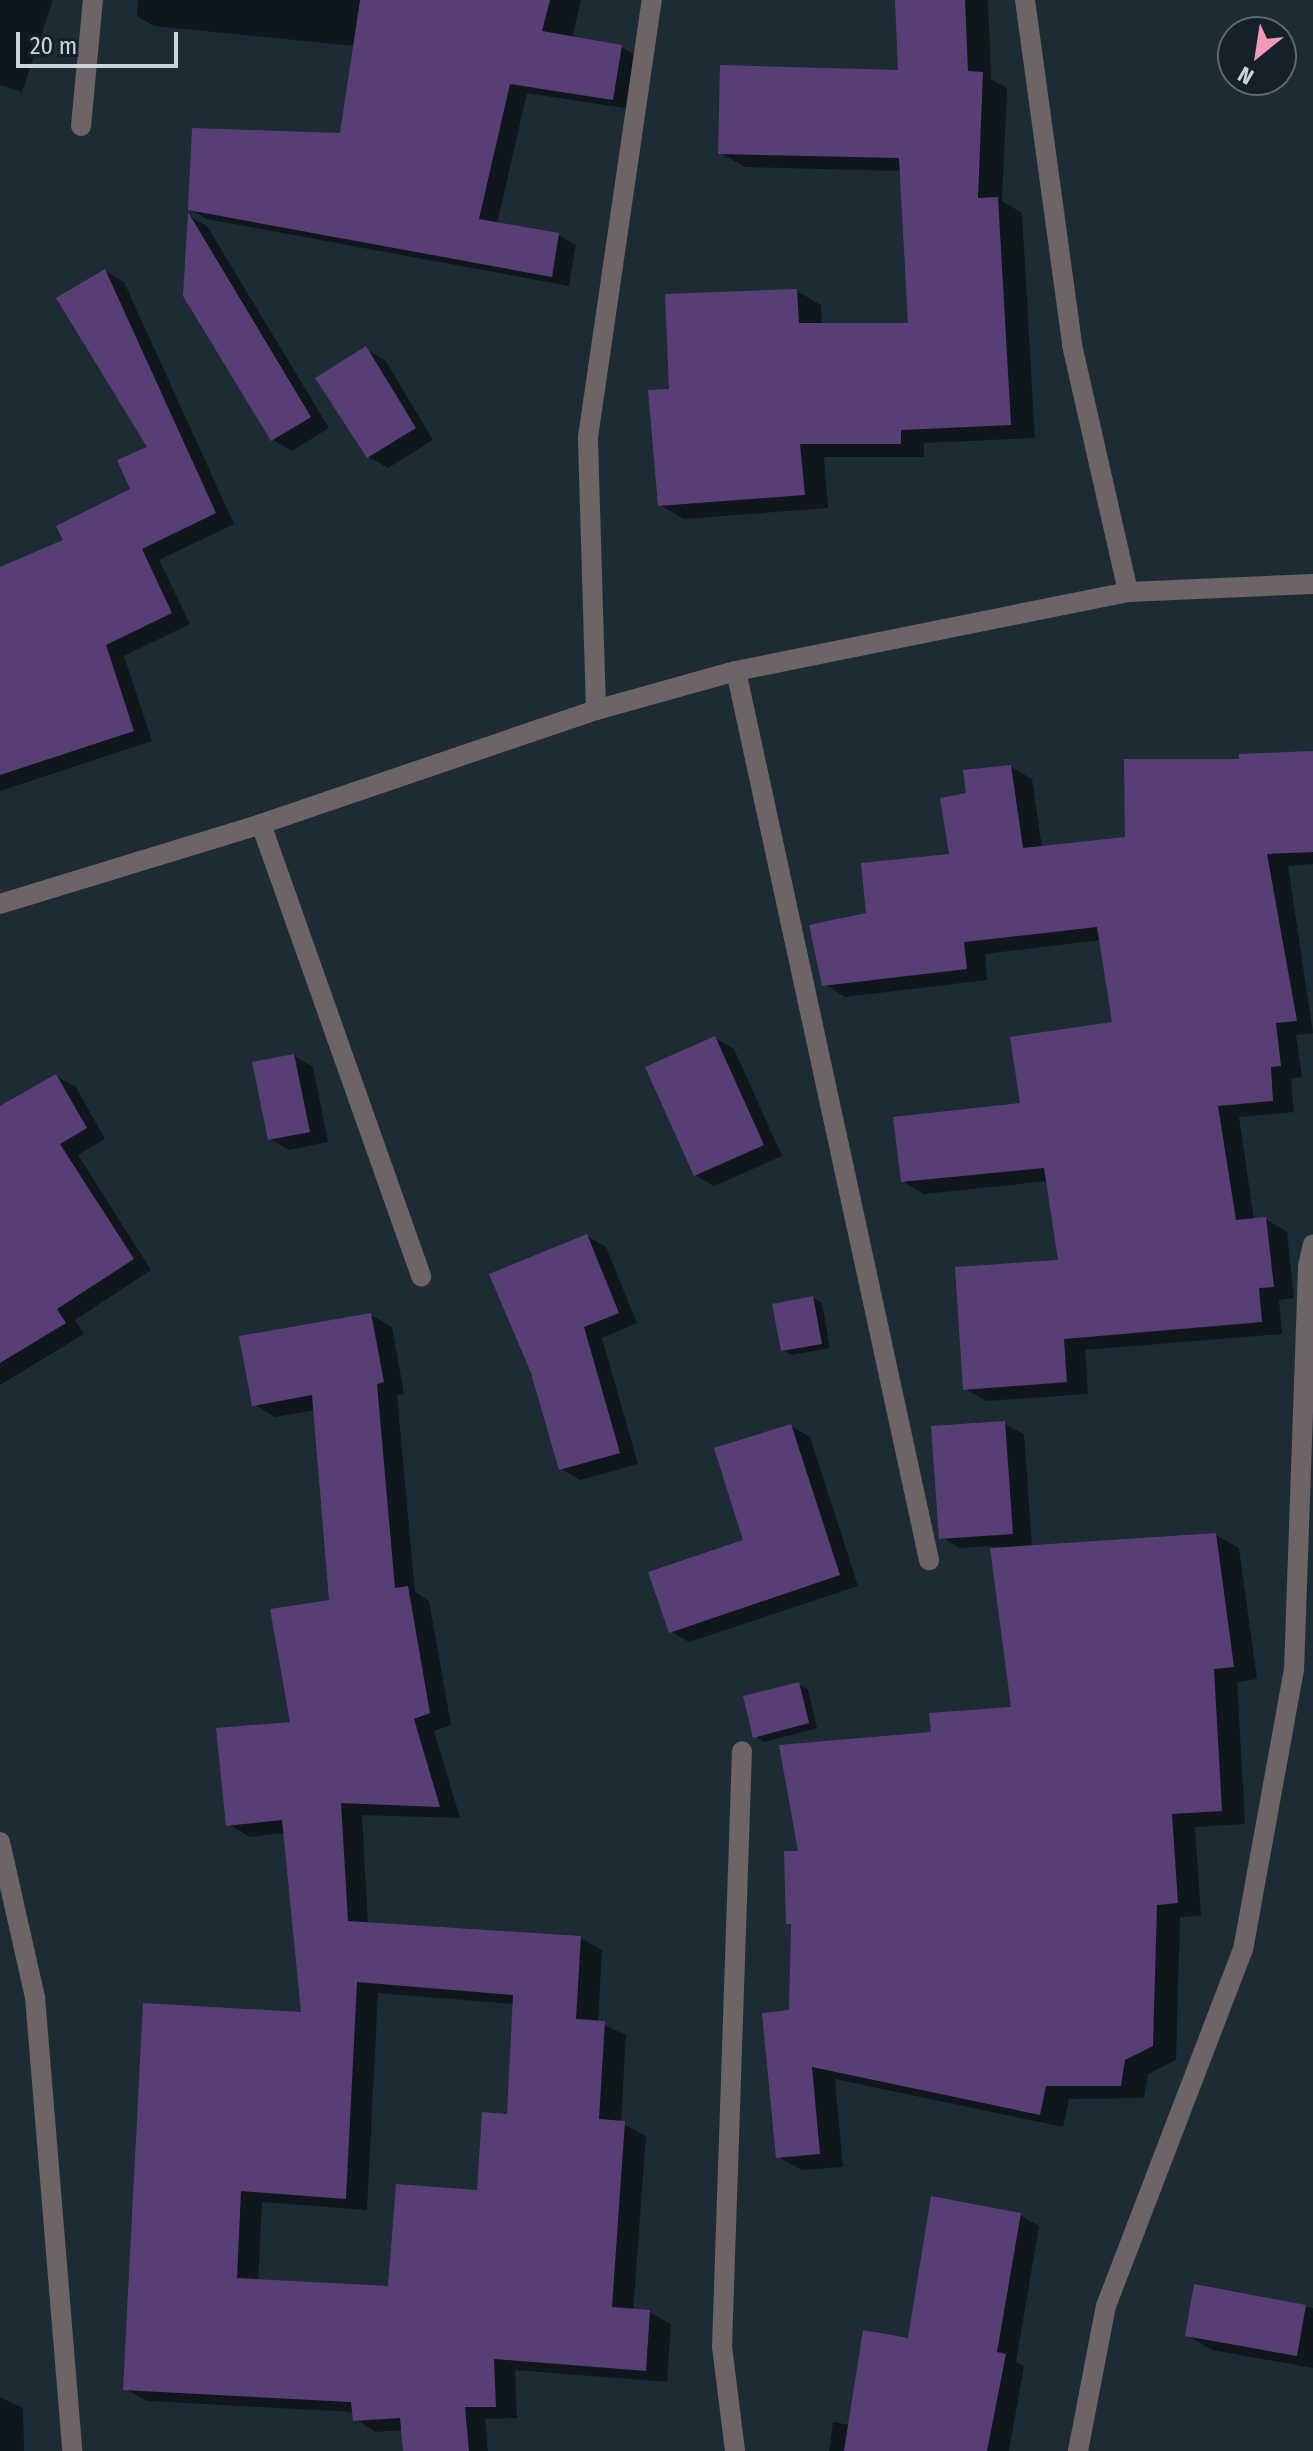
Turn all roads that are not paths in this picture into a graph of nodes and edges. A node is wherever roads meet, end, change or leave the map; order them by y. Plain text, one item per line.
1 (93, 0) edge
2 (652, 0) edge
3 (1025, 0) edge
4 (81, 126) dead end
5 (1313, 584) edge
6 (1128, 592) junction
7 (736, 671) junction
8 (596, 710) junction
9 (261, 824) junction
10 (0, 904) edge
11 (1313, 1245) edge
12 (421, 1277) dead end
13 (929, 1560) dead end
14 (742, 1751) dead end
15 (0, 1842) edge
16 (72, 2451) edge
17 (735, 2451) edge
18 (1078, 2451) edge

1 - 4 street
2 - 8 street
3 - 6 street
5 - 6 street
6 - 7 street
7 - 8 street
7 - 13 street
8 - 9 street
9 - 10 street
9 - 12 street
11 - 18 street
14 - 17 street
15 - 16 street

